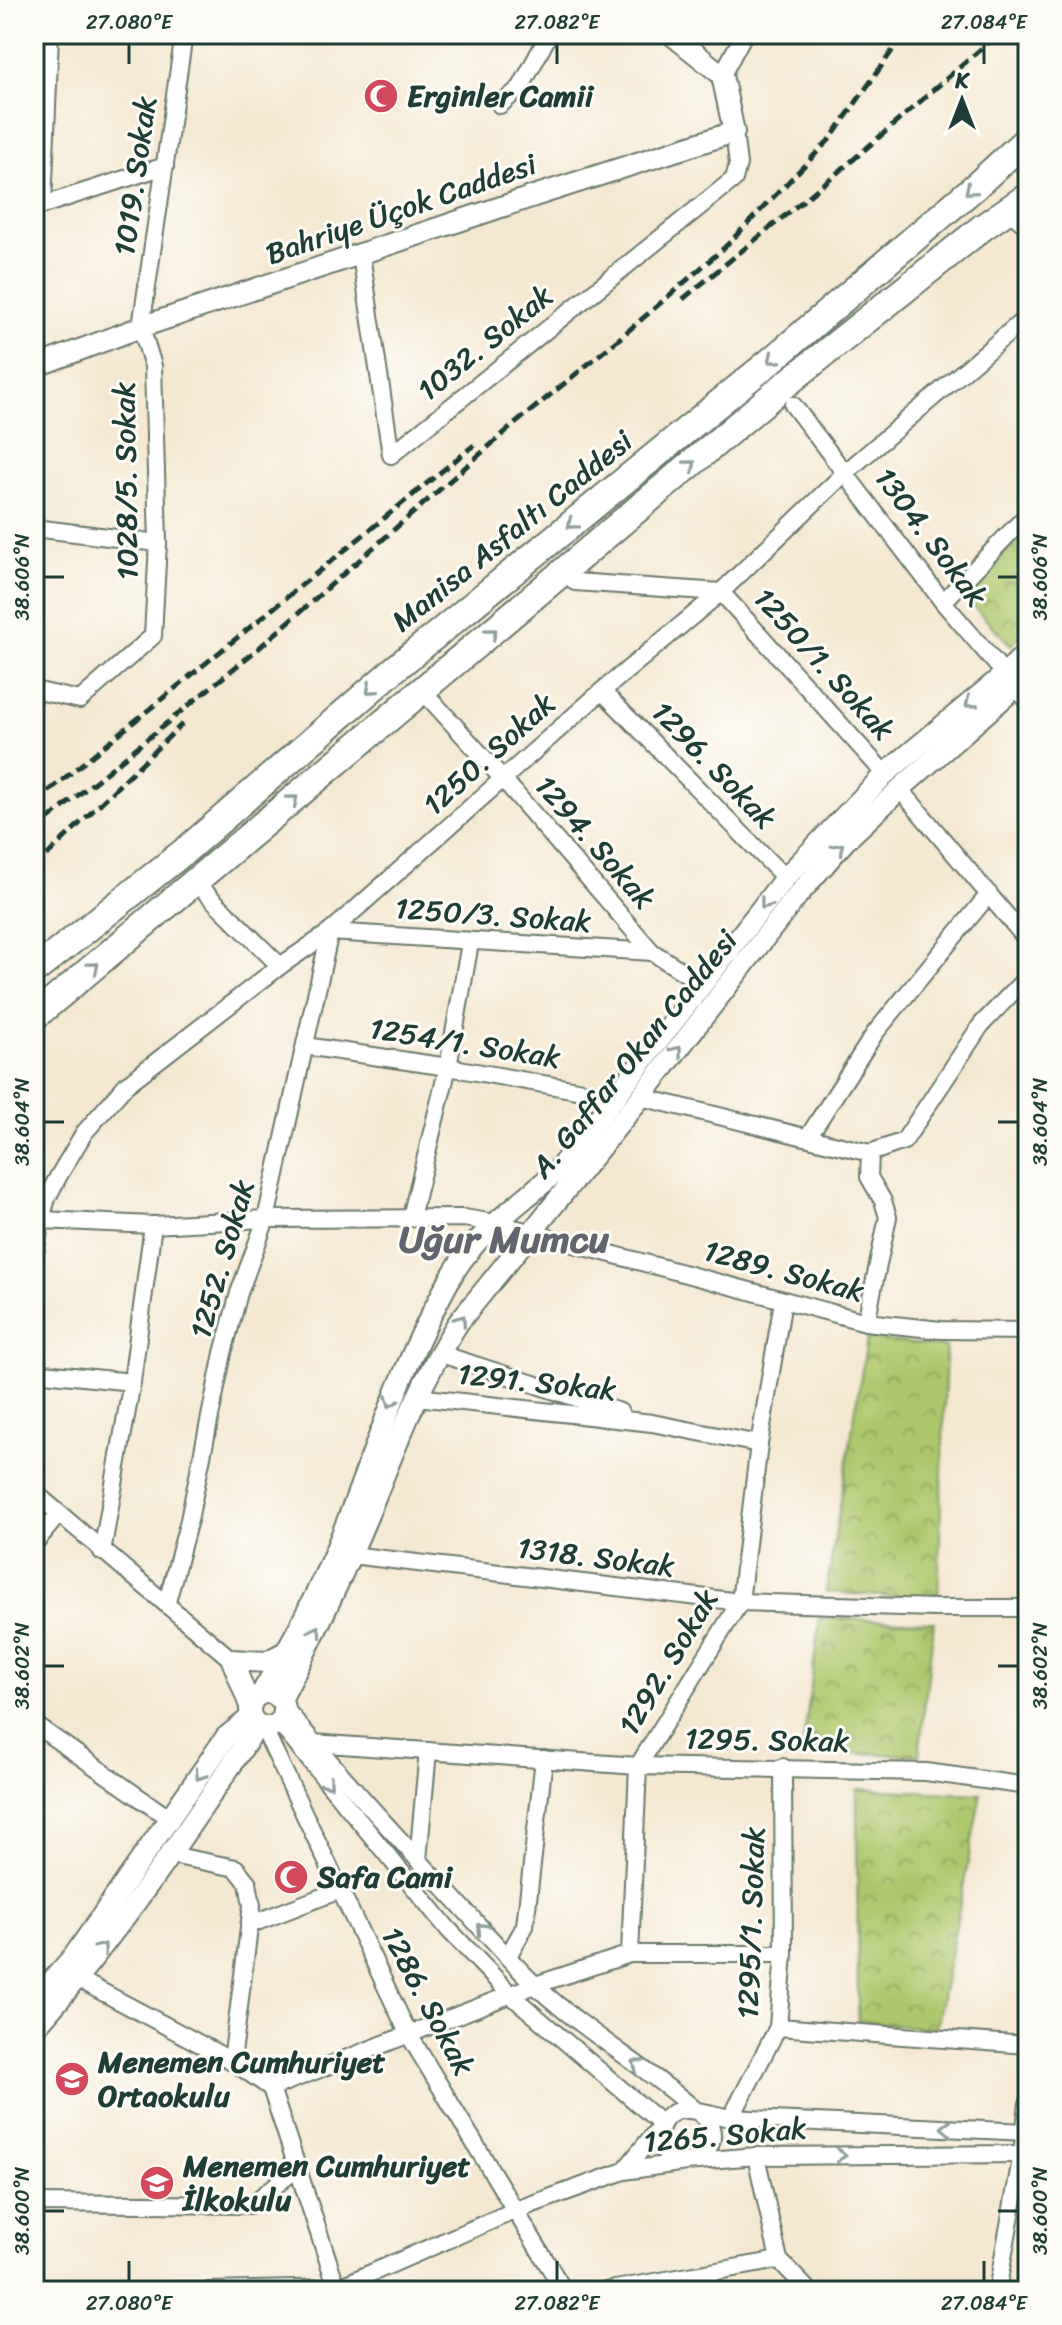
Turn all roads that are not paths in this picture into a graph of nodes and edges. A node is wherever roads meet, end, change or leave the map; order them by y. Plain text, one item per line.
1 (50, 34) edge
2 (184, 34) edge
3 (549, 34) edge
4 (671, 34) edge
5 (744, 34) edge
6 (722, 75) junction
7 (500, 105) dead end
8 (734, 132) junction
9 (1028, 138) edge
10 (165, 166) junction
11 (1017, 202) edge
12 (38, 206) edge
13 (1028, 227) edge
14 (361, 255) junction
15 (1028, 316) edge
16 (141, 327) junction
17 (34, 367) edge
18 (793, 405) dead end
19 (846, 472) junction
20 (1028, 514) edge
21 (34, 528) edge
22 (158, 543) junction
23 (575, 582) dead end
24 (721, 592) junction
25 (943, 602) junction
26 (1028, 651) edge
27 (1019, 685) edge
28 (34, 690) edge
29 (423, 691) junction
30 (602, 691) junction
31 (503, 779) junction
32 (892, 782) junction
33 (785, 878) junction
34 (195, 882) junction
35 (989, 894) junction
36 (330, 932) junction
37 (1028, 941) edge
38 (470, 943) junction
39 (652, 952) junction
40 (280, 966) junction
41 (34, 971) edge
42 (1028, 976) edge
43 (701, 983) junction
44 (34, 1017) edge
45 (305, 1046) junction
46 (448, 1067) junction
47 (616, 1097) junction
48 (641, 1097) junction
49 (808, 1137) junction
50 (870, 1153) junction
51 (41, 1196) edge
52 (411, 1217) junction
53 (266, 1219) junction
54 (41, 1220) junction
55 (495, 1223) junction
56 (153, 1225) junction
57 (531, 1232) junction
58 (34, 1259) edge
59 (783, 1301) junction
60 (866, 1322) junction
61 (1028, 1331) edge
62 (438, 1353) junction
63 (34, 1372) edge
64 (132, 1382) junction
65 (417, 1397) junction
66 (652, 1423) junction
67 (759, 1444) junction
68 (34, 1492) edge
69 (58, 1515) junction
70 (34, 1544) edge
71 (102, 1552) junction
72 (351, 1555) junction
73 (167, 1602) junction
74 (740, 1602) junction
75 (1028, 1608) edge
76 (288, 1651) junction
77 (232, 1660) junction
78 (266, 1712) junction
79 (34, 1724) edge
80 (313, 1743) junction
81 (428, 1751) junction
82 (544, 1759) junction
83 (638, 1766) junction
84 (783, 1767) junction
85 (1028, 1786) edge
86 (170, 1819) junction
87 (171, 1855) junction
88 (418, 1860) junction
89 (340, 1890) junction
90 (249, 1925) junction
91 (630, 1954) junction
92 (784, 1954) junction
93 (508, 1956) junction
94 (78, 1979) junction
95 (535, 1985) junction
96 (38, 1991) edge
97 (512, 1996) junction
98 (778, 2027) junction
99 (34, 2029) edge
100 (409, 2035) junction
101 (1028, 2045) edge
102 (232, 2061) junction
103 (271, 2088) junction
104 (1028, 2103) edge
105 (698, 2112) junction
106 (731, 2118) junction
107 (662, 2124) junction
108 (1026, 2132) edge
109 (1025, 2154) edge
110 (756, 2156) junction
111 (686, 2162) junction
112 (296, 2169) junction
113 (624, 2171) junction
114 (34, 2203) edge
115 (516, 2210) junction
116 (779, 2260) junction
117 (337, 2290) edge
118 (209, 2291) edge
119 (564, 2291) edge
120 (604, 2291) edge
121 (809, 2291) edge
122 (997, 2291) edge

1 - 12 street
2 - 10 street, 1019. Sokak
3 - 7 street
4 - 6 street
5 - 6 street
6 - 8 street
8 - 14 street, Bahriye Üçok Caddesi
8 - 14 street, 1032. Sokak
9 -> 41 highway, Manisa Asfaltı Caddesi
10 - 12 street
10 - 16 street, 1019. Sokak
11 - 13 street
29 -> 11 highway, Manisa Asfaltı Caddesi
14 - 16 street, Bahriye Üçok Caddesi
15 - 19 street, 1250. Sokak
16 - 17 street, Bahriye Üçok Caddesi
16 - 22 street, 1028/5. Sokak
18 - 19 street, 1304. Sokak
19 - 24 street, 1250. Sokak
19 - 25 street, 1304. Sokak
20 - 25 street
21 - 22 street
22 - 28 street, 1028/5. Sokak
23 - 24 street
24 - 30 street, 1250. Sokak
24 - 32 street, 1250/1. Sokak
25 - 27 street, 1304. Sokak
26 - 27 street, A. Gaffar Okan Caddesi
27 - 32 street, A. Gaffar Okan Caddesi
29 - 31 street, 1294. Sokak
34 -> 29 highway, Manisa Asfaltı Caddesi
30 - 31 street, 1250. Sokak
30 - 33 street, 1296. Sokak
31 - 36 street, 1250. Sokak
31 - 39 street, 1294. Sokak
32 - 33 street, A. Gaffar Okan Caddesi
32 - 35 street, 1250/1. Sokak
48 -> 32 street, A. Gaffar Okan Caddesi
33 -> 43 street, A. Gaffar Okan Caddesi
34 - 40 street
44 -> 34 highway, Manisa Asfaltı Caddesi
35 - 37 street, 1250/1. Sokak
35 - 49 street
36 - 38 street, 1250/3. Sokak
36 - 40 street, 1250. Sokak
36 - 45 street, 1252. Sokak
38 - 39 street, 1250/3. Sokak
38 - 46 street
39 - 43 street, 1294. Sokak
40 - 51 street, 1250. Sokak
42 - 50 street
43 - 47 street, A. Gaffar Okan Caddesi
45 - 46 street, 1254/1. Sokak
45 - 53 street, 1252. Sokak
46 - 47 street, 1254/1. Sokak
46 - 52 street
47 - 55 street, A. Gaffar Okan Caddesi
48 - 49 street
48 - 57 street, A. Gaffar Okan Caddesi
49 - 50 street
50 - 60 street
51 - 54 street, 1250. Sokak
52 - 53 street
52 - 55 street
53 - 56 street
53 - 73 street, 1252. Sokak
54 - 56 street
54 - 58 street, 1250. Sokak
55 - 57 street, 1289. Sokak
55 -> 76 street, A. Gaffar Okan Caddesi
56 - 64 street
57 - 59 street, 1289. Sokak
62 -> 57 street, A. Gaffar Okan Caddesi
59 - 60 street, 1289. Sokak
59 - 67 street, 1292. Sokak
60 - 61 street, 1289. Sokak
62 - 65 street, A. Gaffar Okan Caddesi
62 - 66 street, 1291. Sokak
63 - 64 street
64 - 71 street
65 - 66 street, 1291. Sokak
65 - 72 street, A. Gaffar Okan Caddesi
66 - 67 street, 1291. Sokak
67 - 74 street, 1292. Sokak
68 - 69 street
69 - 70 street
69 - 71 street
71 - 73 street
72 - 74 street, 1318. Sokak
78 -> 72 street, A. Gaffar Okan Caddesi
73 - 77 street
74 - 75 street, 1318. Sokak
74 - 83 street, 1292. Sokak
76 - 77 street
76 - 78 street, A. Gaffar Okan Caddesi
77 - 78 street
78 - 80 street, 1265. Sokak
78 -> 86 street, A. Gaffar Okan Caddesi
78 - 87 street, A. Gaffar Okan Caddesi
78 - 89 street, 1286. Sokak
78 -> 97 street, 1265. Sokak
79 - 86 street
80 - 81 street, 1295. Sokak
80 - 88 street, 1265. Sokak
81 - 82 street, 1295. Sokak
81 - 88 street
82 - 83 street, 1295. Sokak
82 - 93 street
83 - 84 street, 1295. Sokak
83 - 91 street, 1292. Sokak
84 - 85 street, 1295. Sokak
84 - 92 street, 1295/1. Sokak
86 - 96 street, A. Gaffar Okan Caddesi
87 - 90 street
94 -> 87 street, A. Gaffar Okan Caddesi
93 -> 88 street, 1265. Sokak
89 - 90 street
89 - 100 street, 1286. Sokak
90 - 102 street
91 - 92 street
91 - 95 street
92 - 98 street, 1295/1. Sokak
93 - 95 street, 1265. Sokak
94 - 99 street, A. Gaffar Okan Caddesi
94 - 102 street
95 - 97 street
105 -> 95 street, 1265. Sokak
97 - 100 street
97 - 107 street, 1265. Sokak
98 - 101 street
98 - 106 street, 1295/1. Sokak
100 - 103 street
100 - 115 street, 1286. Sokak
102 - 103 street
103 - 112 street
104 - 108 street
105 - 106 street, 1265. Sokak
105 - 107 street
105 - 111 street
108 -> 106 street, 1265. Sokak
107 - 111 street
107 - 113 street
108 - 109 street
110 -> 109 street, 1265. Sokak
109 - 122 street
110 - 111 street, 1265. Sokak
110 - 116 street
111 - 113 street, 1265. Sokak
112 - 114 street
112 - 117 street
113 - 115 street, 1265. Sokak
115 - 117 street, 1265. Sokak
115 - 119 street, 1286. Sokak
116 - 120 street
116 - 121 street
117 - 118 street, 1265. Sokak

